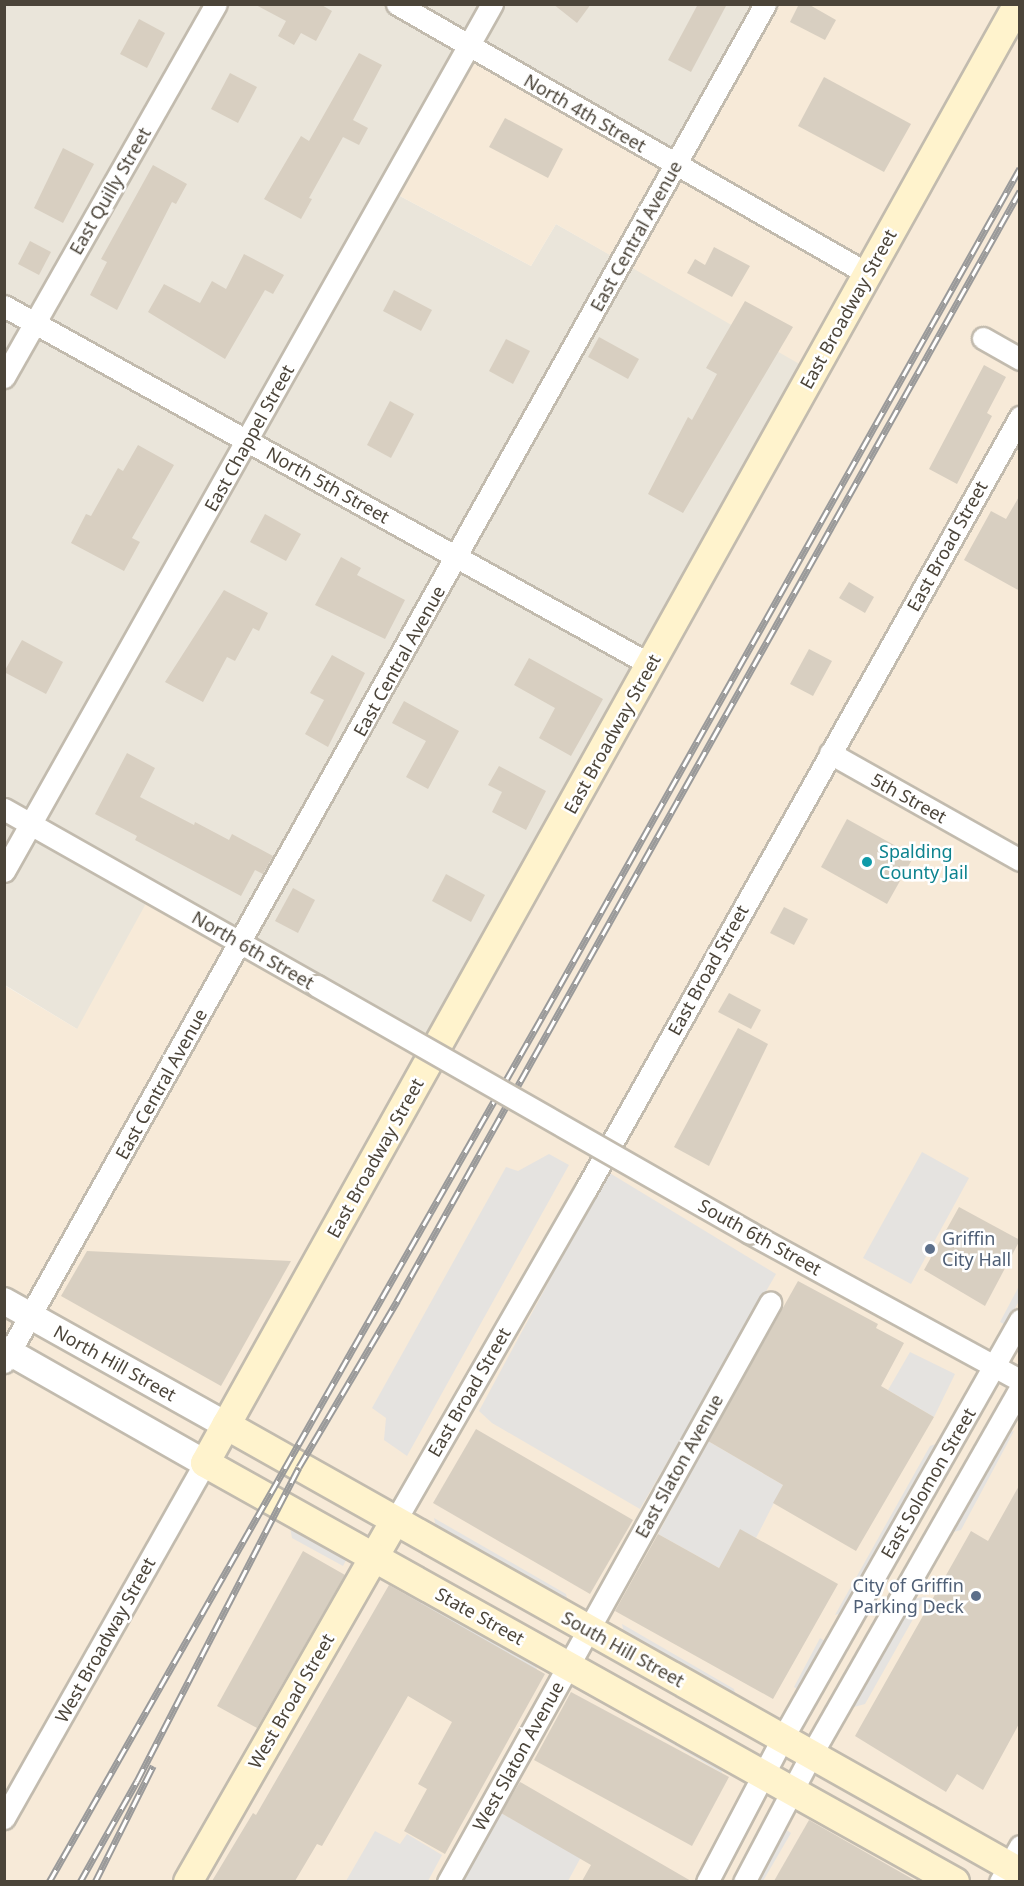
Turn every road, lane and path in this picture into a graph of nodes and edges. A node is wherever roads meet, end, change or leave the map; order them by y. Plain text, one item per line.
1 (216, 4) edge
2 (397, 4) edge
3 (492, 4) edge
4 (765, 4) edge
5 (1018, 4) edge
6 (469, 45) junction
7 (675, 166) junction
8 (868, 274) junction
9 (4, 306) edge
10 (34, 323) junction
11 (983, 338) dead end
12 (1020, 358) edge
13 (4, 377) edge
14 (1020, 417) edge
15 (249, 440) junction
16 (457, 557) junction
17 (651, 665) junction
18 (830, 753) junction
19 (4, 808) edge
20 (31, 824) junction
21 (1020, 860) edge
22 (4, 871) edge
23 (240, 942) junction
24 (501, 1092) joint
25 (4, 1301) edge
26 (770, 1303) dead end
27 (31, 1316) junction
28 (1020, 1320) edge
29 (6, 1355) edge
30 (994, 1366) junction
31 (1020, 1380) edge
32 (1020, 1388) edge
33 (226, 1425) junction
34 (205, 1463) junction
35 (395, 1521) junction
36 (374, 1557) junction
37 (589, 1630) junction
38 (569, 1665) junction
39 (783, 1739) junction
40 (811, 1755) junction
41 (764, 1773) junction
42 (792, 1789) junction
43 (4, 1818) edge
44 (1012, 1867) edge
45 (188, 1881) edge
46 (448, 1881) edge
47 (707, 1881) edge
48 (744, 1881) edge
49 (955, 1881) edge

1 - 10 street, East Quilly Street
2 - 6 street, North 4th Street
3 - 6 street, East Chappel Street
4 - 7 street, East Central Avenue
5 - 8 main road, East Broadway Street
6 - 7 street, North 4th Street
6 - 15 street, East Chappel Street
7 - 8 street, North 4th Street
7 - 16 street, East Central Avenue
8 - 17 main road, East Broadway Street
9 - 10 street, North 5th Street
10 - 13 street, East Quilly Street
10 - 15 street, North 5th Street
11 - 12 street
14 - 18 street, East Broad Street
15 - 16 street, North 5th Street
15 - 20 street, East Chappel Street
16 - 17 street, North 5th Street
16 - 23 street, East Central Avenue
17 - 33 main road, East Broadway Street
18 - 21 street, 5th Street
18 - 35 street, East Broad Street
19 - 20 street, North 6th Street
20 - 22 street, East Chappel Street
20 - 23 street, North 6th Street
23 - 24 street, North 6th Street, bridge
23 - 27 street, East Central Avenue
24 - 30 street, South 6th Street, bridge
25 - 27 street, North Hill Street
26 - 37 street, East Slaton Avenue
27 - 29 street, East Central Avenue
27 - 33 street, North Hill Street
28 - 30 street, East Solomon Street
29 - 34 street, State Street
30 - 31 street, South 6th Street
30 - 39 street, East Solomon Street
32 - 40 street, East Solomon Street
33 - 34 main road, East Broadway Street
33 - 35 main road, South Hill Street
34 - 36 main road, State Street
34 - 43 street, West Broadway Street
35 - 36 main road, West Broad Street
35 - 37 main road, South Hill Street
36 - 38 main road, State Street
36 - 45 main road, West Broad Street
37 - 38 street, West Slaton Avenue
37 - 39 main road, South Hill Street
38 - 41 main road, State Street
38 - 46 street, West Slaton Avenue
39 - 40 main road, South Hill Street
39 - 41 street, East Solomon Street
40 - 42 street, East Solomon Street
40 - 44 main road, South Hill Street
41 - 42 main road, State Street
41 - 47 street, East Solomon Street
42 - 48 street, East Solomon Street
42 - 49 main road, State Street

